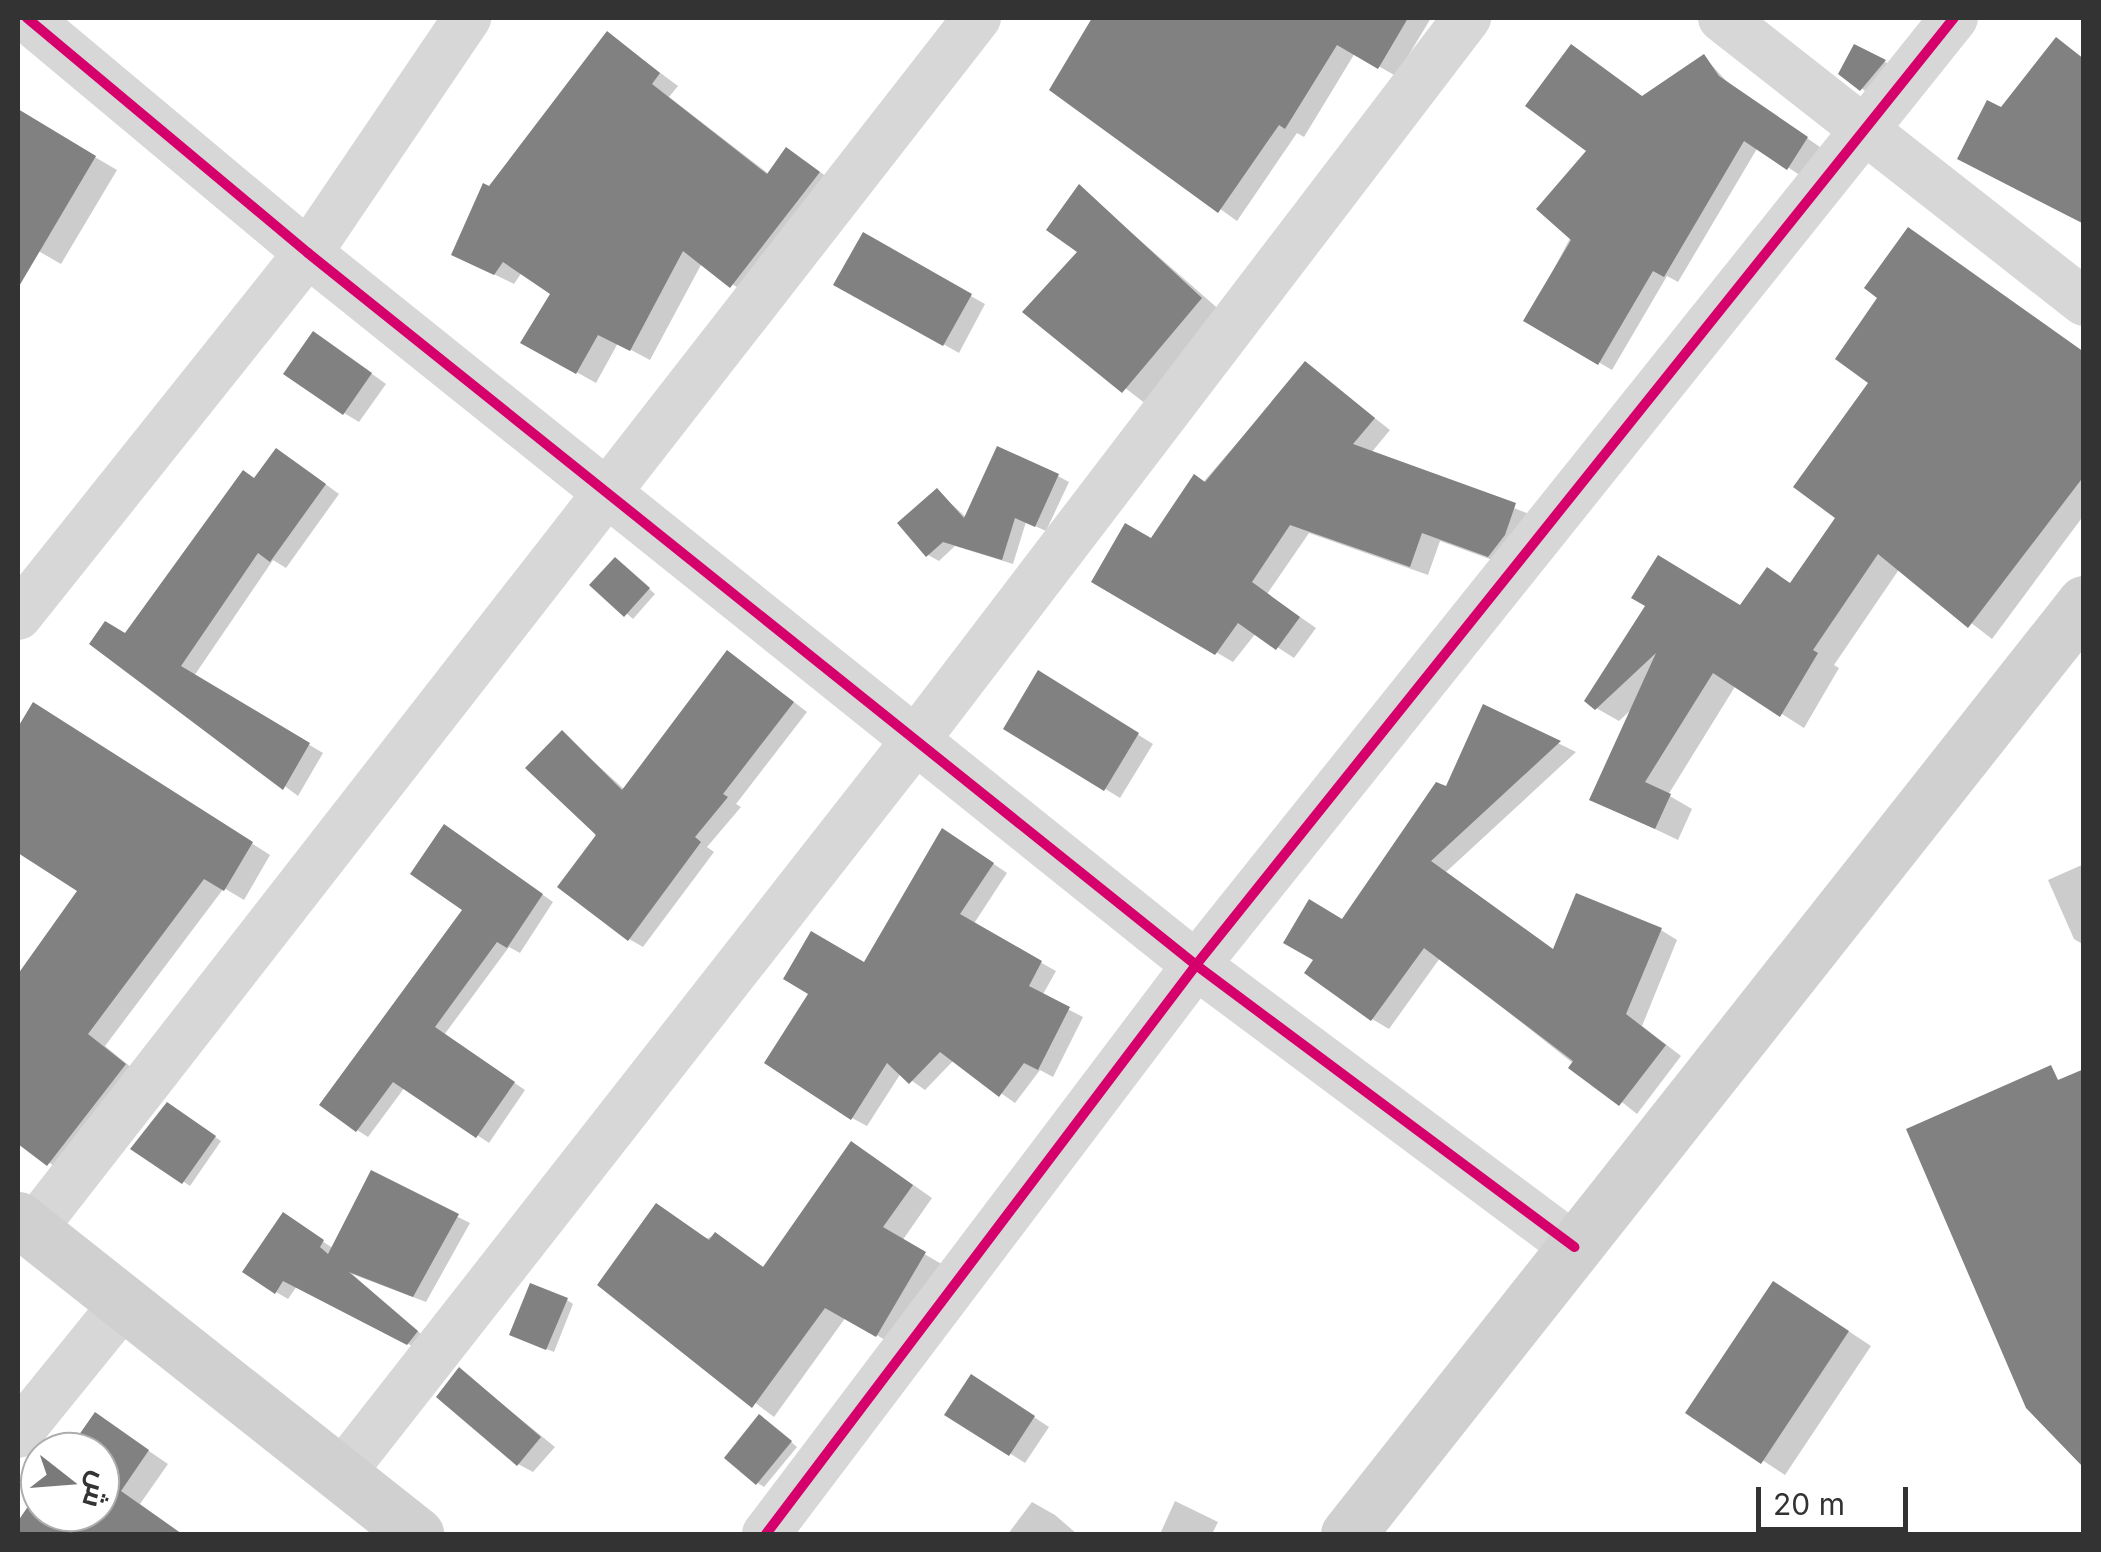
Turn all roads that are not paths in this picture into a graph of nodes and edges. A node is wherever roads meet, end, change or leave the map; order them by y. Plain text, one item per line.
1 (27, 18) edge
2 (467, 18) edge
3 (977, 18) edge
4 (1467, 18) edge
5 (1722, 18) edge
6 (1954, 18) edge
7 (1862, 130) junction
8 (308, 254) junction
9 (2084, 302) edge
10 (610, 493) junction
11 (18, 616) edge
12 (2078, 623) edge
13 (918, 737) junction
14 (1196, 965) junction
15 (25, 1225) edge
16 (1575, 1247) junction
17 (124, 1303) junction
18 (18, 1434) edge
19 (340, 1475) junction
20 (416, 1534) edge
21 (766, 1534) edge
22 (1348, 1534) edge

1 - 8 street
2 - 8 street
3 - 10 street
4 - 13 street
5 - 7 street
6 - 7 street
7 - 9 street
7 - 14 street
8 - 10 street
8 - 11 street
10 - 13 street
10 - 15 street
12 - 16 street
13 - 14 street
13 - 19 street
14 - 16 street
14 - 21 street
15 - 17 street
16 - 22 street
17 - 18 street
17 - 19 street
19 - 20 street

